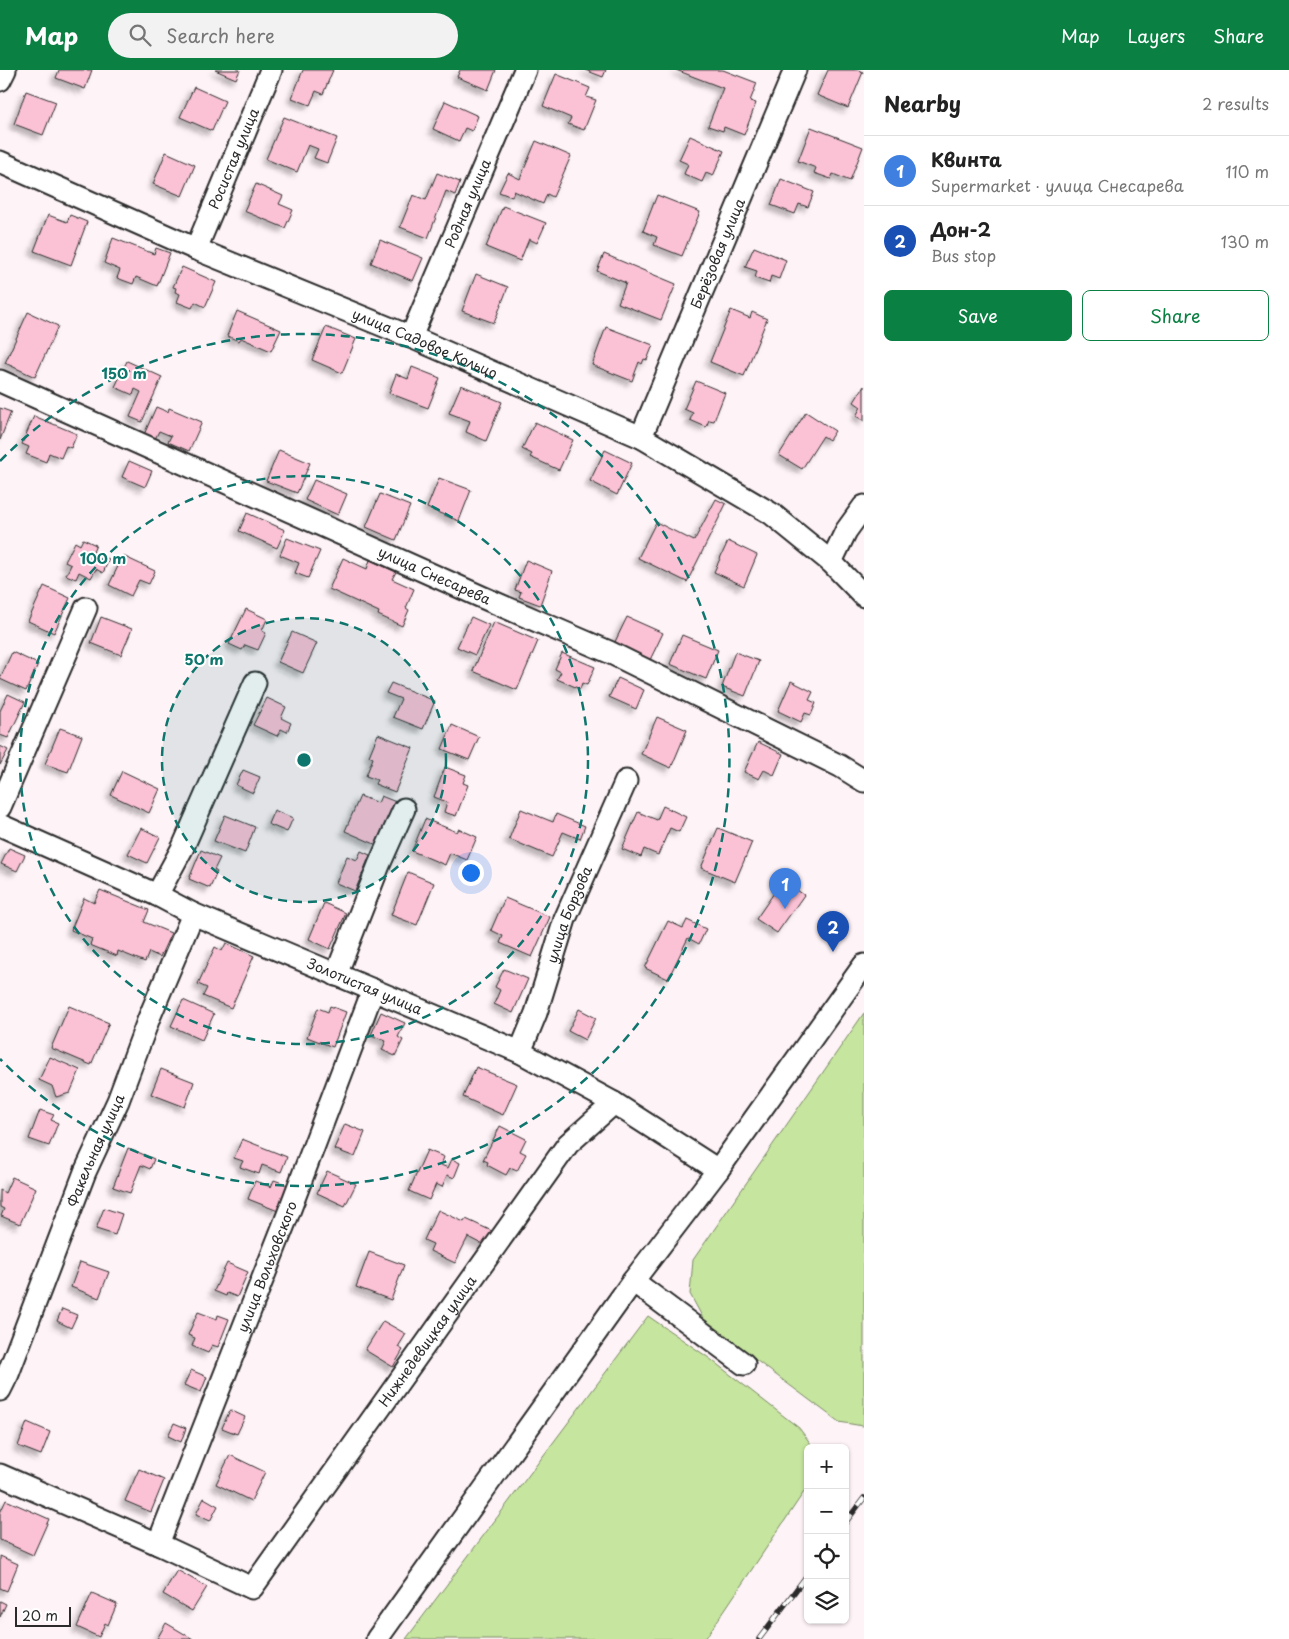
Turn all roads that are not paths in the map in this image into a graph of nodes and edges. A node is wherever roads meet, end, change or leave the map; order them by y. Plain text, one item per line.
1 (4, 70) edge
2 (271, 70) edge
3 (525, 70) edge
4 (795, 70) edge
5 (0, 80) edge
6 (0, 162) edge
7 (196, 249) junction
8 (410, 337) junction
9 (0, 380) edge
10 (641, 437) junction
11 (864, 506) edge
12 (831, 562) junction
13 (864, 596) edge
14 (86, 608) dead end
15 (256, 683) dead end
16 (626, 781) dead end
17 (864, 781) edge
18 (0, 807) edge
19 (404, 809) dead end
20 (0, 825) edge
21 (157, 895) junction
22 (193, 914) junction
23 (864, 964) edge
24 (336, 975) junction
25 (373, 990) junction
26 (520, 1052) junction
27 (614, 1103) junction
28 (718, 1170) junction
29 (633, 1281) junction
30 (744, 1364) dead end
31 (0, 1390) edge
32 (0, 1475) edge
33 (158, 1544) junction
34 (377, 1639) edge

1 - 5 street
2 - 7 street, Росистая улица
3 - 8 street, Родная улица
4 - 10 street, Берёзовая улица
6 - 7 street, улица Садовое Кольцо
7 - 8 street, улица Садовое Кольцо
8 - 10 street, улица Садовое Кольцо
9 - 17 street, улица Снесарева
10 - 12 street, улица Садовое Кольцо
11 - 12 street
12 - 13 street, улица Садовое Кольцо
14 - 18 street
15 - 21 street
16 - 26 street, улица Борзова
19 - 24 street
20 - 21 street, Золотистая улица
21 - 22 street, Золотистая улица
22 - 24 street, Золотистая улица
22 - 31 street, Факельная улица
23 - 28 street
24 - 25 street, Золотистая улица
25 - 26 street, Золотистая улица
25 - 33 street, улица Вольховского
26 - 27 street, Золотистая улица
27 - 28 street, Золотистая улица
27 - 33 street, Нижнедевицкая улица
28 - 29 street
29 - 30 street
29 - 34 street
32 - 33 street

